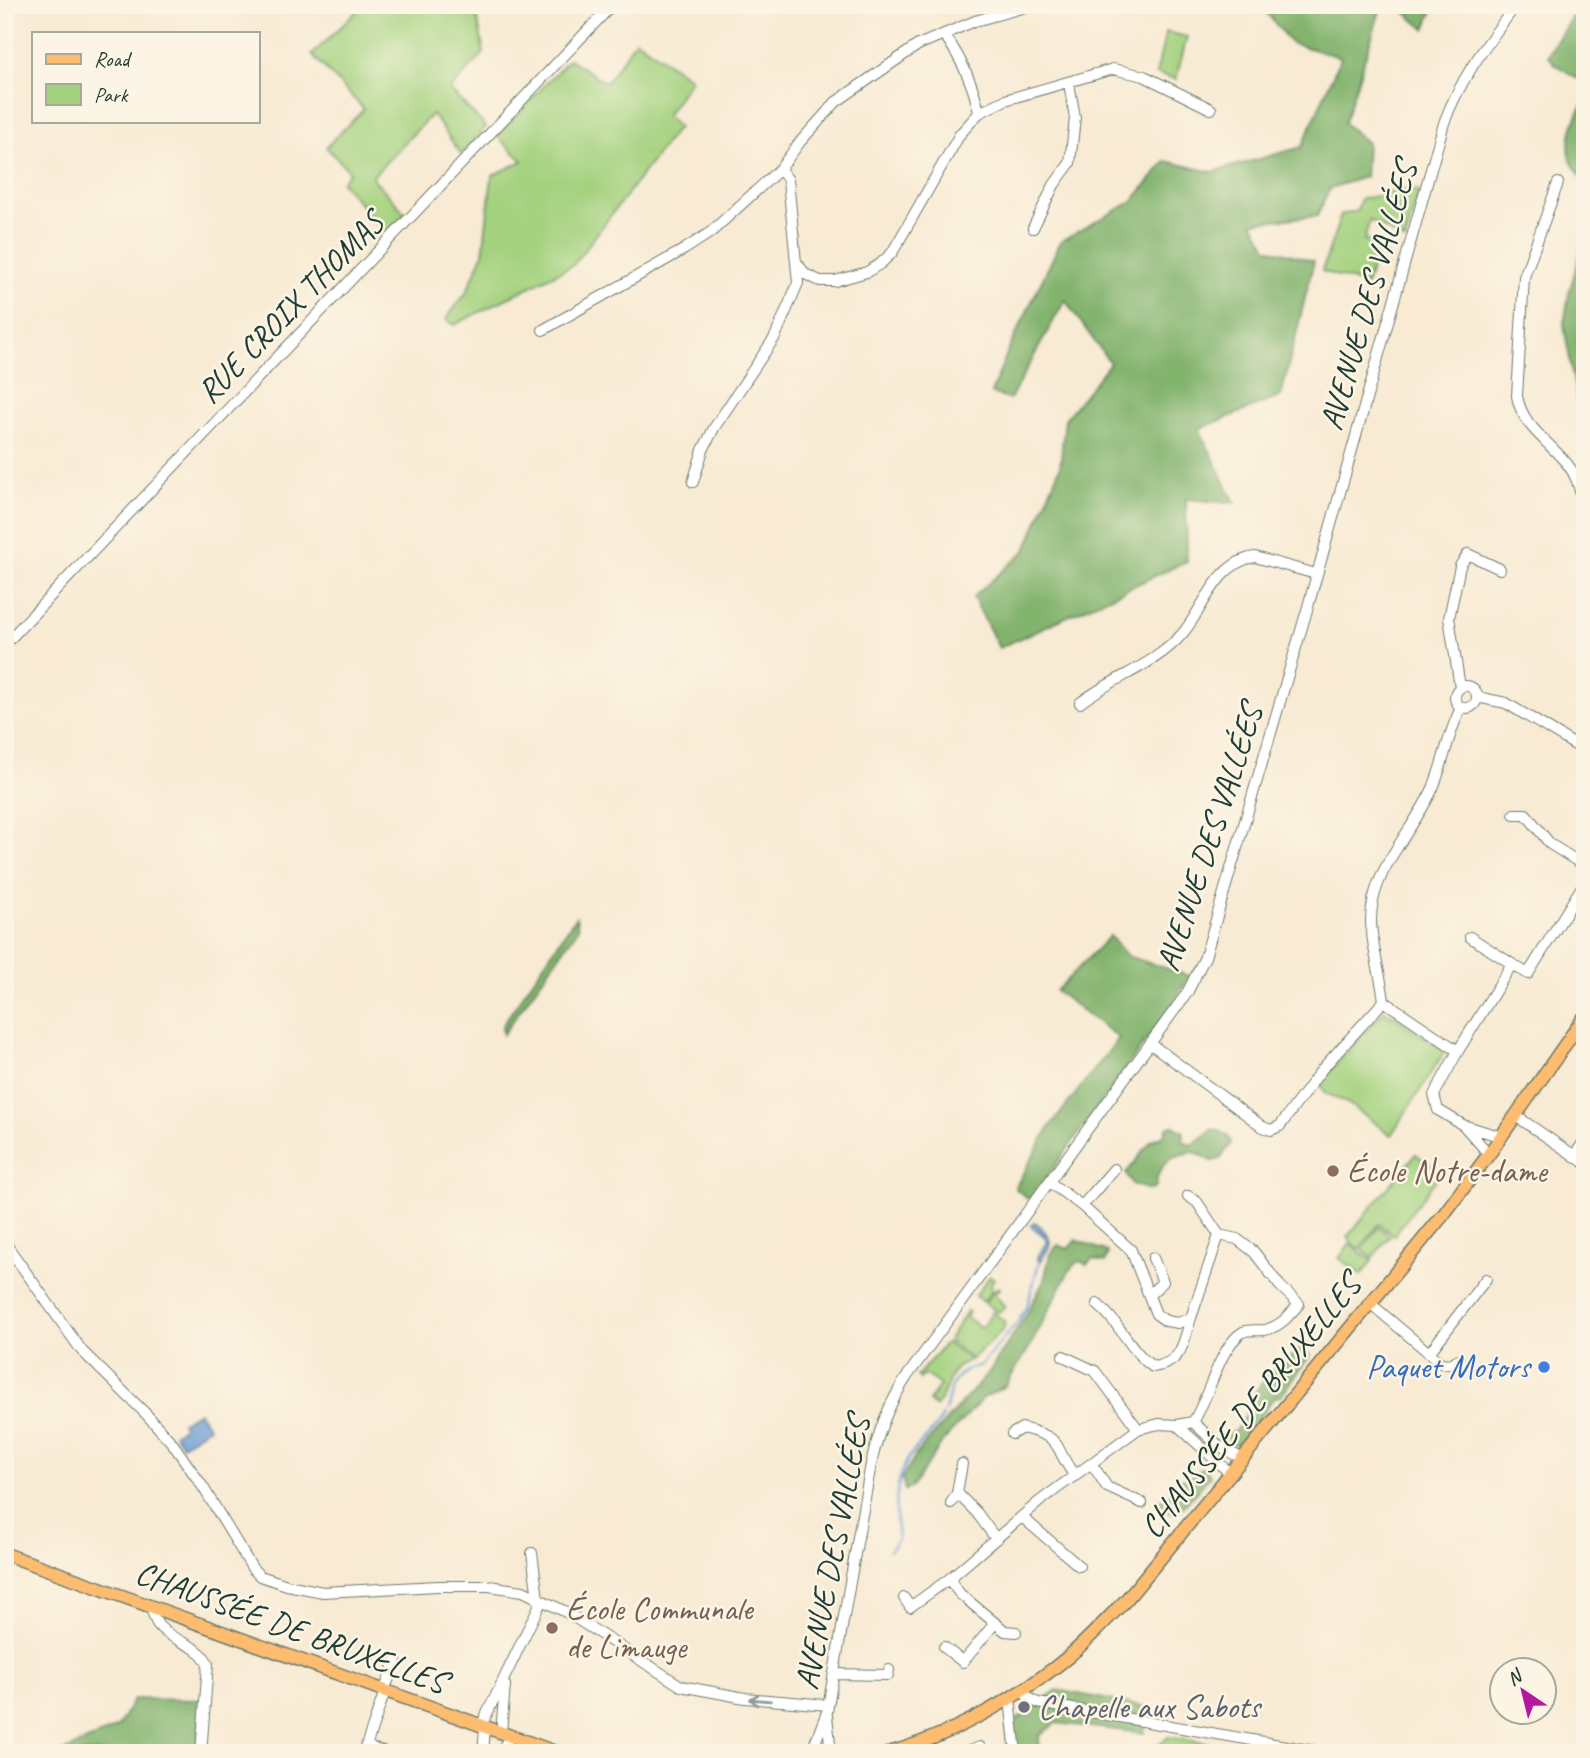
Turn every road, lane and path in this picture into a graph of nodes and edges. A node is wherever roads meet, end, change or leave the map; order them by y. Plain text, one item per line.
1 (612, 5) edge
2 (1031, 5) edge
3 (1516, 5) edge
4 (944, 34) junction
5 (1069, 83) junction
6 (1211, 109) dead end
7 (979, 113) junction
8 (780, 169) junction
9 (1558, 183) dead end
10 (1033, 228) dead end
11 (798, 264) junction
12 (543, 330) dead end
13 (693, 482) dead end
14 (1585, 544) edge
15 (1500, 569) dead end
16 (1317, 574) junction
17 (5, 644) edge
18 (1460, 687) junction
19 (1477, 697) junction
20 (1080, 703) dead end
21 (1461, 708) junction
22 (1585, 751) edge
23 (1514, 814) dead end
24 (1585, 866) edge
25 (1585, 882) edge
26 (1470, 937) dead end
27 (1513, 964) junction
28 (1384, 1001) junction
29 (1585, 1016) edge
30 (1151, 1044) junction
31 (1458, 1051) junction
32 (1516, 1116) junction
33 (1463, 1125) junction
34 (1502, 1137) junction
35 (1585, 1140) edge
36 (1489, 1154) junction
37 (1574, 1156) junction
38 (1585, 1163) edge
39 (1114, 1169) dead end
40 (1049, 1182) junction
41 (1188, 1196) dead end
42 (1082, 1206) junction
43 (1219, 1235) junction
44 (5, 1243) edge
45 (1153, 1258) dead end
46 (1486, 1279) dead end
47 (1149, 1295) junction
48 (1097, 1304) dead end
49 (1371, 1304) junction
50 (1191, 1318) junction
51 (1429, 1353) junction
52 (1063, 1356) dead end
53 (1459, 1359) dead end
54 (1193, 1422) junction
55 (1177, 1425) junction
56 (1138, 1429) junction
57 (1012, 1434) dead end
58 (1243, 1459) junction
59 (962, 1464) dead end
60 (1092, 1464) junction
61 (1231, 1474) junction
62 (1075, 1476) junction
63 (1142, 1503) dead end
64 (1022, 1517) junction
65 (996, 1538) junction
66 (532, 1553) dead end
67 (5, 1554) edge
68 (1079, 1566) dead end
69 (949, 1579) junction
70 (537, 1597) junction
71 (904, 1598) dead end
72 (150, 1605) junction
73 (995, 1623) junction
74 (1016, 1632) dead end
75 (944, 1647) dead end
76 (396, 1660) dead end
77 (889, 1670) dead end
78 (834, 1674) junction
79 (506, 1678) junction
80 (385, 1691) junction
81 (1023, 1691) junction
82 (1010, 1699) junction
83 (827, 1709) junction
84 (483, 1727) junction
85 (506, 1735) junction
86 (981, 1747) dead end
87 (201, 1753) edge
88 (385, 1753) edge
89 (483, 1753) edge
90 (500, 1753) edge
91 (558, 1753) edge
92 (811, 1753) edge
93 (831, 1753) edge
94 (889, 1753) edge
95 (964, 1753) edge
96 (1016, 1753) edge
97 (1327, 1753) edge

1 - 17 street, RUE CROIX THOMAS
2 - 4 street
3 - 16 street, AVENUE DES VALLÉES
4 - 7 street
4 - 8 street
5 - 6 street
5 - 7 street
5 - 10 street
7 - 11 street
8 - 11 street
8 - 12 street
9 - 14 street
11 - 13 street
15 - 18 street
16 - 20 street
16 - 30 street, AVENUE DES VALLÉES
18 - 19 street
18 - 21 street
19 - 21 street
19 - 22 street
21 - 28 street
23 - 24 street
25 - 27 street
26 - 27 street
27 - 31 street
28 - 30 street
28 - 31 street
29 - 32 main road, CHAUSSÉE DE BRUXELLES
30 - 40 street, AVENUE DES VALLÉES
31 - 33 street
32 - 34 main road, CHAUSSÉE DE BRUXELLES
32 - 37 street
33 - 34 street
33 - 36 street
34 - 36 main road, CHAUSSÉE DE BRUXELLES
35 - 37 street
36 - 49 main road, CHAUSSÉE DE BRUXELLES
37 - 38 street
39 - 42 street
40 - 42 street
40 - 78 street, AVENUE DES VALLÉES
41 - 43 street
42 - 47 street
43 - 50 street
43 - 54 street
44 - 70 street
45 - 47 street
46 - 51 street
47 - 50 street
48 - 50 street
49 - 51 street
49 - 58 main road, CHAUSSÉE DE BRUXELLES
51 - 53 street
52 - 56 street
54 - 55 street
54 - 58 street
55 - 56 street
55 - 61 street
56 - 60 street
57 - 62 street
58 - 61 main road, CHAUSSÉE DE BRUXELLES
59 - 65 street
60 - 62 street
60 - 63 street
61 - 81 main road, CHAUSSÉE DE BRUXELLES
62 - 64 street
64 - 65 street
64 - 68 street
65 - 69 street
66 - 70 street
67 - 72 main road, CHAUSSÉE DE BRUXELLES
69 - 71 street
69 - 73 street
70 - 79 street
83 -> 70 street
72 - 80 main road, CHAUSSÉE DE BRUXELLES
72 - 87 street
73 - 74 street
73 - 75 street
76 - 80 street
77 - 78 street
78 - 83 street, AVENUE DES VALLÉES
79 - 84 street
79 - 85 street
80 - 84 main road, CHAUSSÉE DE BRUXELLES
80 - 88 street
81 - 82 main road, CHAUSSÉE DE BRUXELLES
81 - 97 street
82 - 94 main road, CHAUSSÉE DE BRUXELLES
82 - 96 street
83 - 92 street, AVENUE DES VALLÉES
83 - 93 street, AVENUE DES VALLÉES
84 - 85 main road, CHAUSSÉE DE BRUXELLES
84 - 89 street
85 - 90 street
85 - 91 main road, CHAUSSÉE DE BRUXELLES
86 - 95 street

